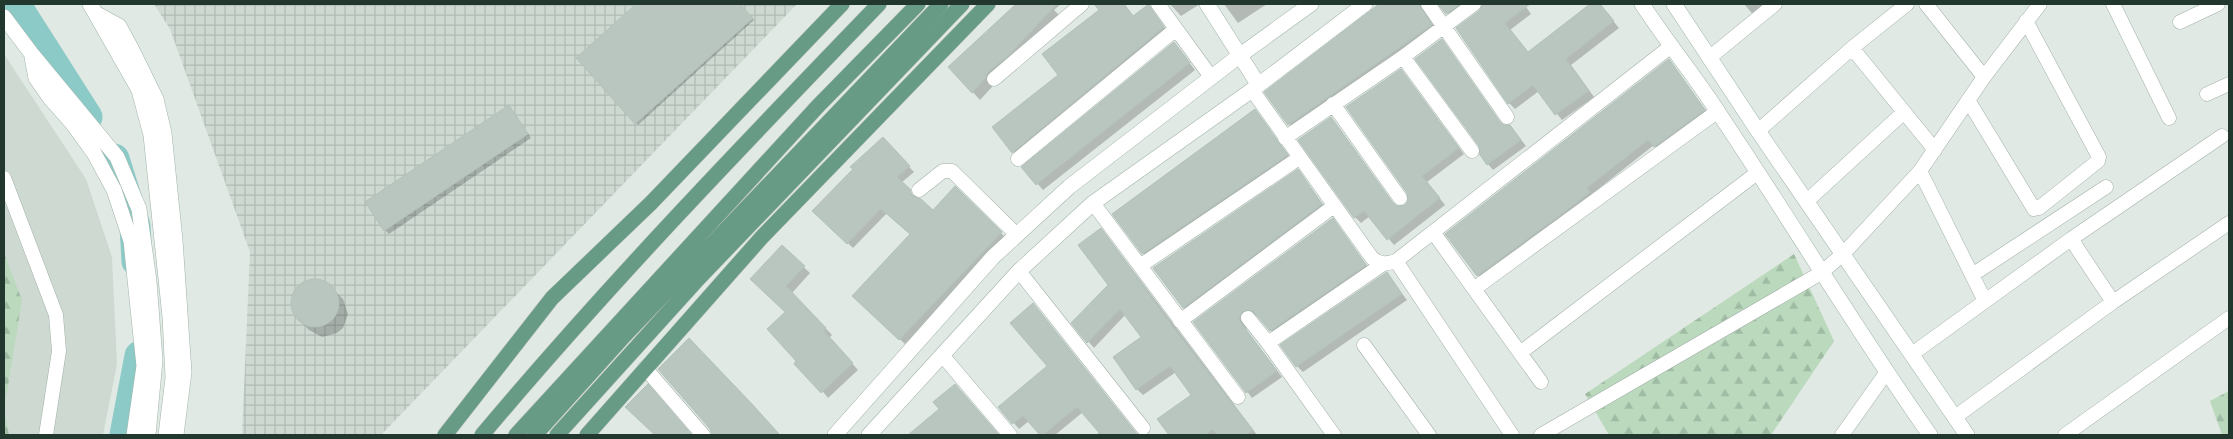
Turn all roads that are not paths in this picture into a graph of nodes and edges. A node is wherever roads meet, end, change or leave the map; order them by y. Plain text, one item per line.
1 (842, 4) edge
2 (879, 4) edge
3 (918, 4) edge
4 (941, 4) edge
5 (962, 4) edge
6 (988, 4) edge
7 (1082, 4) edge
8 (1158, 4) edge
9 (1207, 4) edge
10 (1311, 4) edge
11 (1365, 4) edge
12 (1428, 4) edge
13 (1474, 4) edge
14 (1642, 4) edge
15 (1674, 4) edge
16 (1776, 4) edge
17 (1907, 4) edge
18 (1926, 4) edge
19 (2113, 4) edge
20 (2218, 4) edge
21 (2037, 5) edge
22 (93, 8) edge
23 (4, 17) edge
24 (2026, 21) junction
25 (2180, 22) dead end
26 (1444, 27) junction
27 (1176, 29) junction
28 (1670, 47) junction
29 (1852, 48) junction
30 (31, 53) junction
31 (1239, 56) junction
32 (1403, 57) junction
33 (1709, 58) junction
34 (1211, 77) junction
35 (1984, 77) junction
36 (994, 79) dead end
37 (2229, 84) edge
38 (1255, 87) junction
39 (2208, 94) dead end
40 (1968, 100) junction
41 (1333, 104) junction
42 (1718, 111) junction
43 (1904, 112) junction
44 (1507, 117) dead end
45 (2169, 118) dead end
46 (1758, 131) junction
47 (2222, 136) dead end
48 (1285, 138) junction
49 (1935, 150) junction
50 (1472, 151) dead end
51 (1299, 158) junction
52 (1018, 159) dead end
53 (1920, 171) junction
54 (1757, 173) junction
55 (4, 178) edge
56 (2106, 187) dead end
57 (920, 190) dead end
58 (1400, 198) dead end
59 (1807, 201) junction
60 (1093, 203) junction
61 (1334, 206) junction
62 (2229, 223) edge
63 (1433, 232) junction
64 (1017, 235) junction
65 (2071, 239) junction
66 (1843, 254) junction
67 (1390, 262) junction
68 (1140, 266) junction
69 (1019, 272) junction
70 (1821, 273) junction
71 (1972, 275) junction
72 (1474, 290) junction
73 (1985, 301) junction
74 (2113, 302) junction
75 (1248, 318) dead end
76 (2229, 318) edge
77 (1180, 321) junction
78 (1268, 343) junction
79 (1364, 345) dead end
80 (1520, 354) junction
81 (1912, 354) junction
82 (942, 355) junction
83 (645, 368) junction
84 (1886, 373) junction
85 (1541, 382) dead end
86 (1238, 397) dead end
87 (1955, 417) junction
88 (1143, 428) dead end
89 (873, 434) edge
90 (46, 435) edge
91 (134, 435) edge
92 (148, 435) edge
93 (166, 435) edge
94 (176, 435) edge
95 (444, 435) edge
96 (482, 435) edge
97 (516, 435) edge
98 (535, 435) edge
99 (557, 435) edge
100 (587, 435) edge
101 (703, 435) edge
102 (835, 435) edge
103 (1010, 435) edge
104 (1334, 435) edge
105 (1429, 435) edge
106 (1512, 435) edge
107 (1541, 435) edge
108 (1842, 435) edge
109 (1930, 435) edge
110 (1967, 435) edge
111 (2065, 435) edge

1 - 95 main road
2 - 96 main road
3 - 97 main road
4 - 98 main road
5 - 99 main road
6 - 83 main road
7 - 36 street
8 - 27 street
9 - 31 street
10 - 31 street
11 - 38 street
12 - 26 street
13 - 26 street
14 - 28 street
15 - 33 street
16 - 33 street
17 - 29 street
18 - 35 street
19 - 45 street
20 - 25 street
21 - 24 street
22 - 93 street
22 - 94 street
23 - 30 street
24 - 35 street
24 - 40 street
26 - 32 street
26 - 44 street
27 - 34 street
27 - 52 street
28 - 42 street
28 - 63 street
29 - 43 street
29 - 46 street
30 - 91 street
30 - 92 street
31 - 34 street
31 - 38 street
32 - 41 street
32 - 50 street
33 - 46 street
34 - 64 street
35 - 40 street
37 - 39 street
38 - 48 street
38 - 60 street
40 - 49 street
41 - 48 street
41 - 58 street
42 - 54 street
42 - 72 street
43 - 49 street
43 - 59 street
46 - 59 street
47 - 65 street
48 - 51 street
49 - 53 street
51 - 61 street
51 - 68 street
53 - 66 street
53 - 71 street
54 - 70 street
54 - 80 street
55 - 90 street
56 - 71 street
57 - 64 street
59 - 66 street
60 - 68 street
60 - 69 street
61 - 67 street
61 - 77 street
62 - 74 street
63 - 67 street
63 - 72 street
64 - 102 street
65 - 73 street
65 - 74 street
66 - 70 street
66 - 81 street
67 - 78 street
67 - 106 street
68 - 77 street
69 - 82 street
69 - 88 street
70 - 84 street
70 - 107 street
71 - 73 street
72 - 80 street
73 - 81 street
74 - 87 street
75 - 78 street
76 - 111 street
77 - 86 street
78 - 104 street
79 - 105 street
80 - 85 street
81 - 87 street
82 - 89 street
82 - 103 street
83 - 100 main road
83 - 101 street
84 - 108 street
84 - 109 street
87 - 110 street

